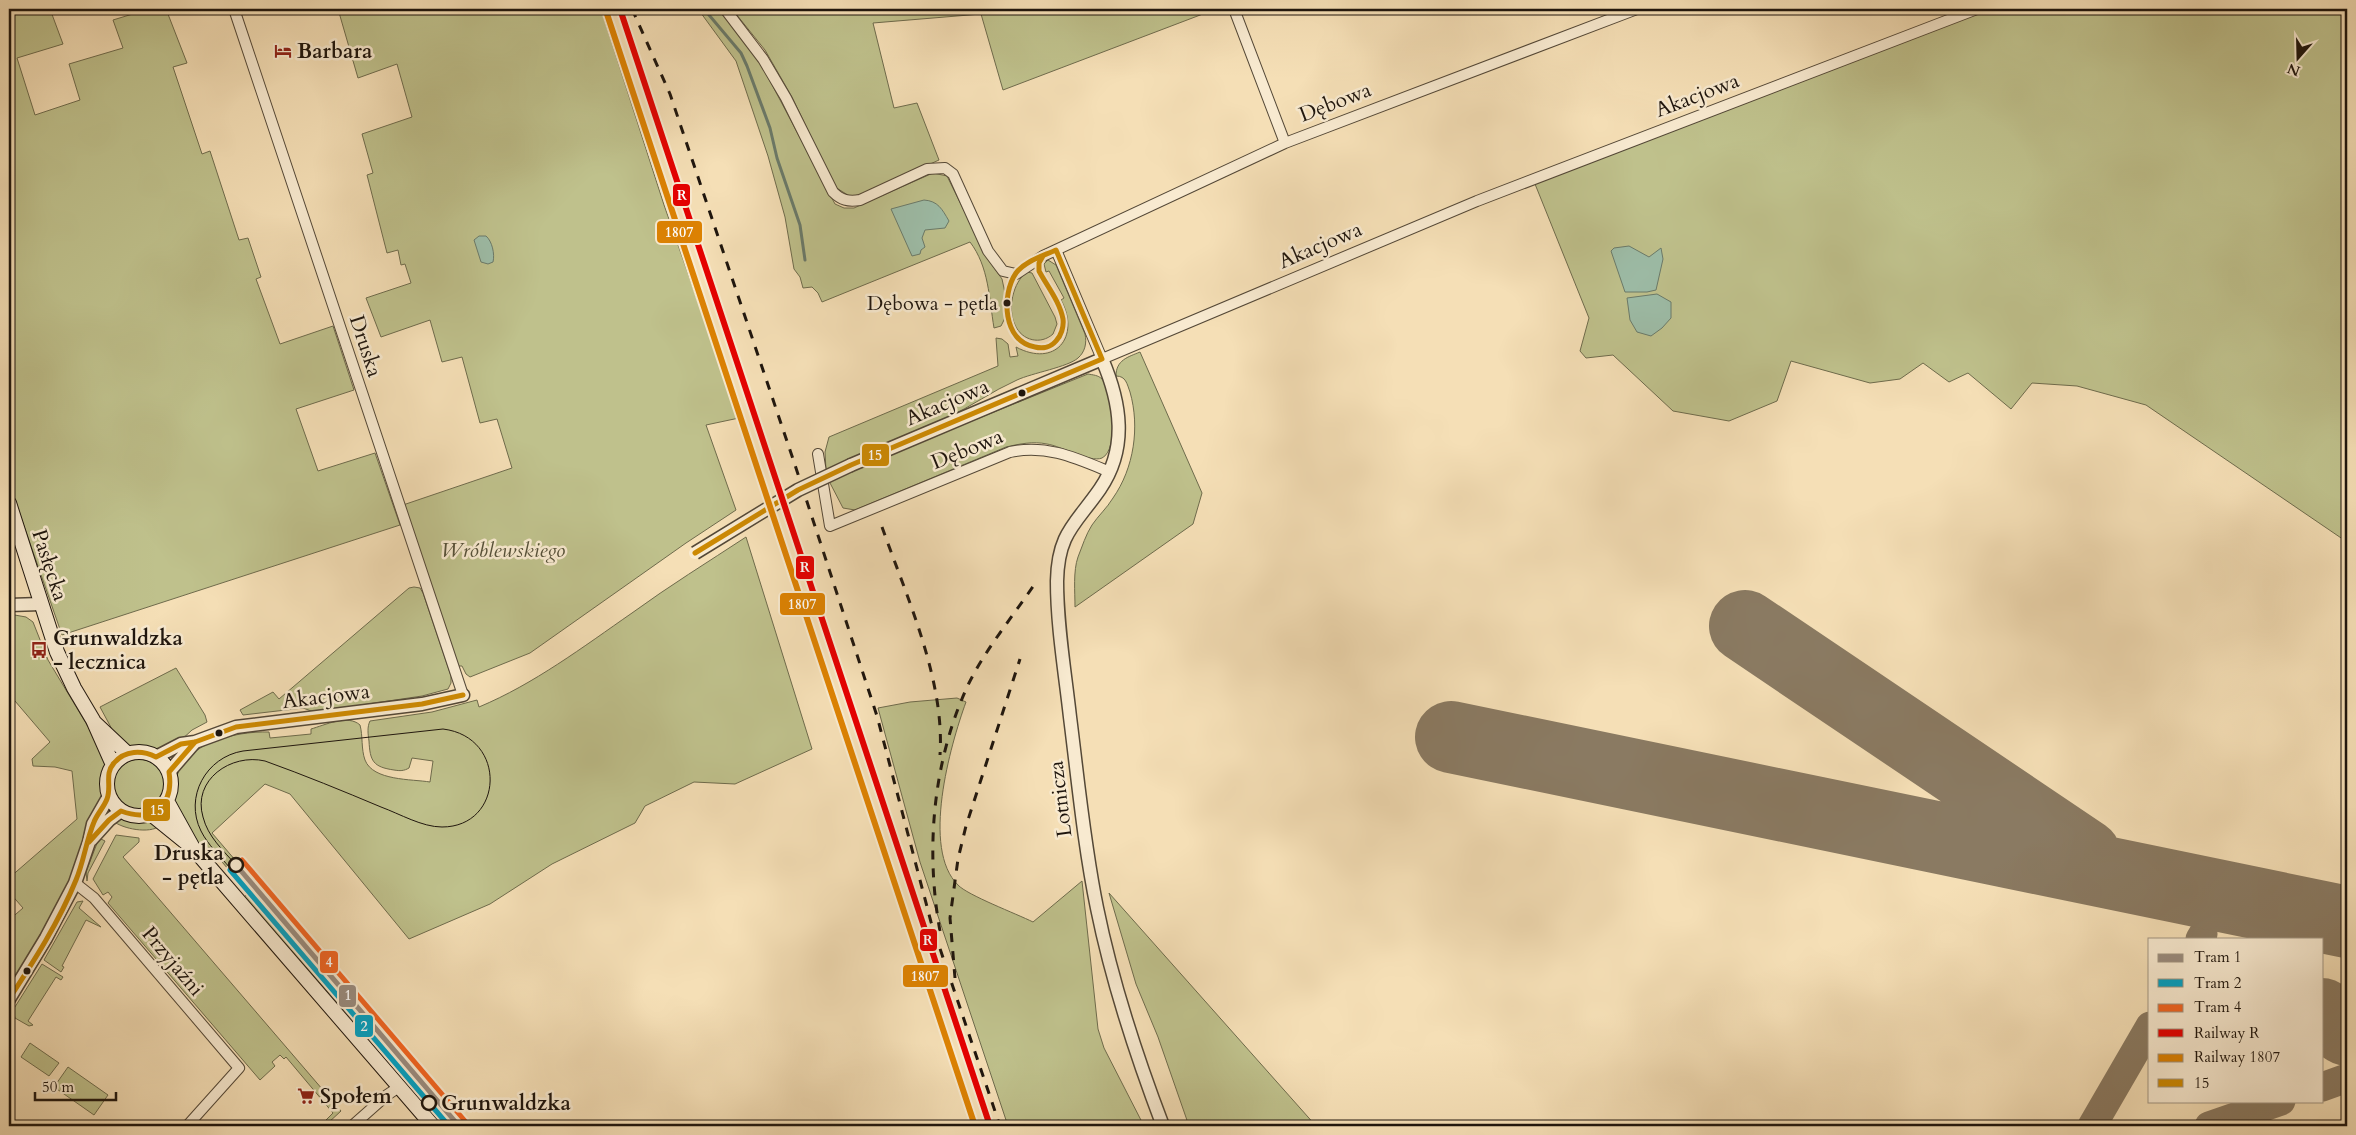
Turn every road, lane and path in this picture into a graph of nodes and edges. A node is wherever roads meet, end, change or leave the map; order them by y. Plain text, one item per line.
1 (234, 9) edge
2 (725, 9) edge
3 (1234, 9) edge
4 (1636, 9) edge
5 (1977, 9) edge
6 (1285, 143) junction
7 (1056, 250) junction
8 (1102, 359) junction
9 (818, 454) dead end
10 (1110, 472) junction
11 (9, 503) edge
12 (695, 553) dead end
13 (41, 604) junction
14 (9, 605) edge
15 (462, 695) joint
16 (93, 720) junction
17 (195, 742) junction
18 (128, 754) junction
19 (156, 757) junction
20 (113, 765) junction
21 (169, 772) junction
22 (109, 796) junction
23 (167, 801) junction
24 (121, 811) junction
25 (151, 814) junction
26 (89, 842) junction
27 (193, 848) junction
28 (75, 883) junction
29 (9, 999) edge
30 (399, 1087) junction
31 (187, 1126) edge
32 (352, 1126) edge
33 (433, 1126) edge
34 (1163, 1126) edge

1 - 15 street, Druska
2 - 7 street, Dębowa
3 - 6 street
4 - 6 street, Dębowa
5 - 8 street, Akacjowa
6 - 7 street, Dębowa
7 - 8 street
8 - 10 street
8 - 12 street, Akacjowa, bridge
9 - 10 street, Dębowa
10 - 34 street, Lotnicza
11 - 13 main road, Pasłęcka
13 - 14 street
13 - 16 main road, Pasłęcka
15 - 17 street, Akacjowa
16 - 18 main road, Pasłęcka
16 - 20 main road, Pasłęcka
17 - 19 street, Akacjowa
17 - 21 street, Akacjowa
18 - 19 main road
18 - 20 main road
19 - 21 main road
20 - 22 main road
21 - 23 main road
22 - 24 main road
22 - 26 street
23 - 25 main road
23 - 27 main road
24 - 25 main road
24 - 26 street
25 - 27 main road
26 - 28 street
27 - 30 main road
28 - 29 street
28 - 31 street, Przyjaźni
30 - 32 street
30 - 33 main road

